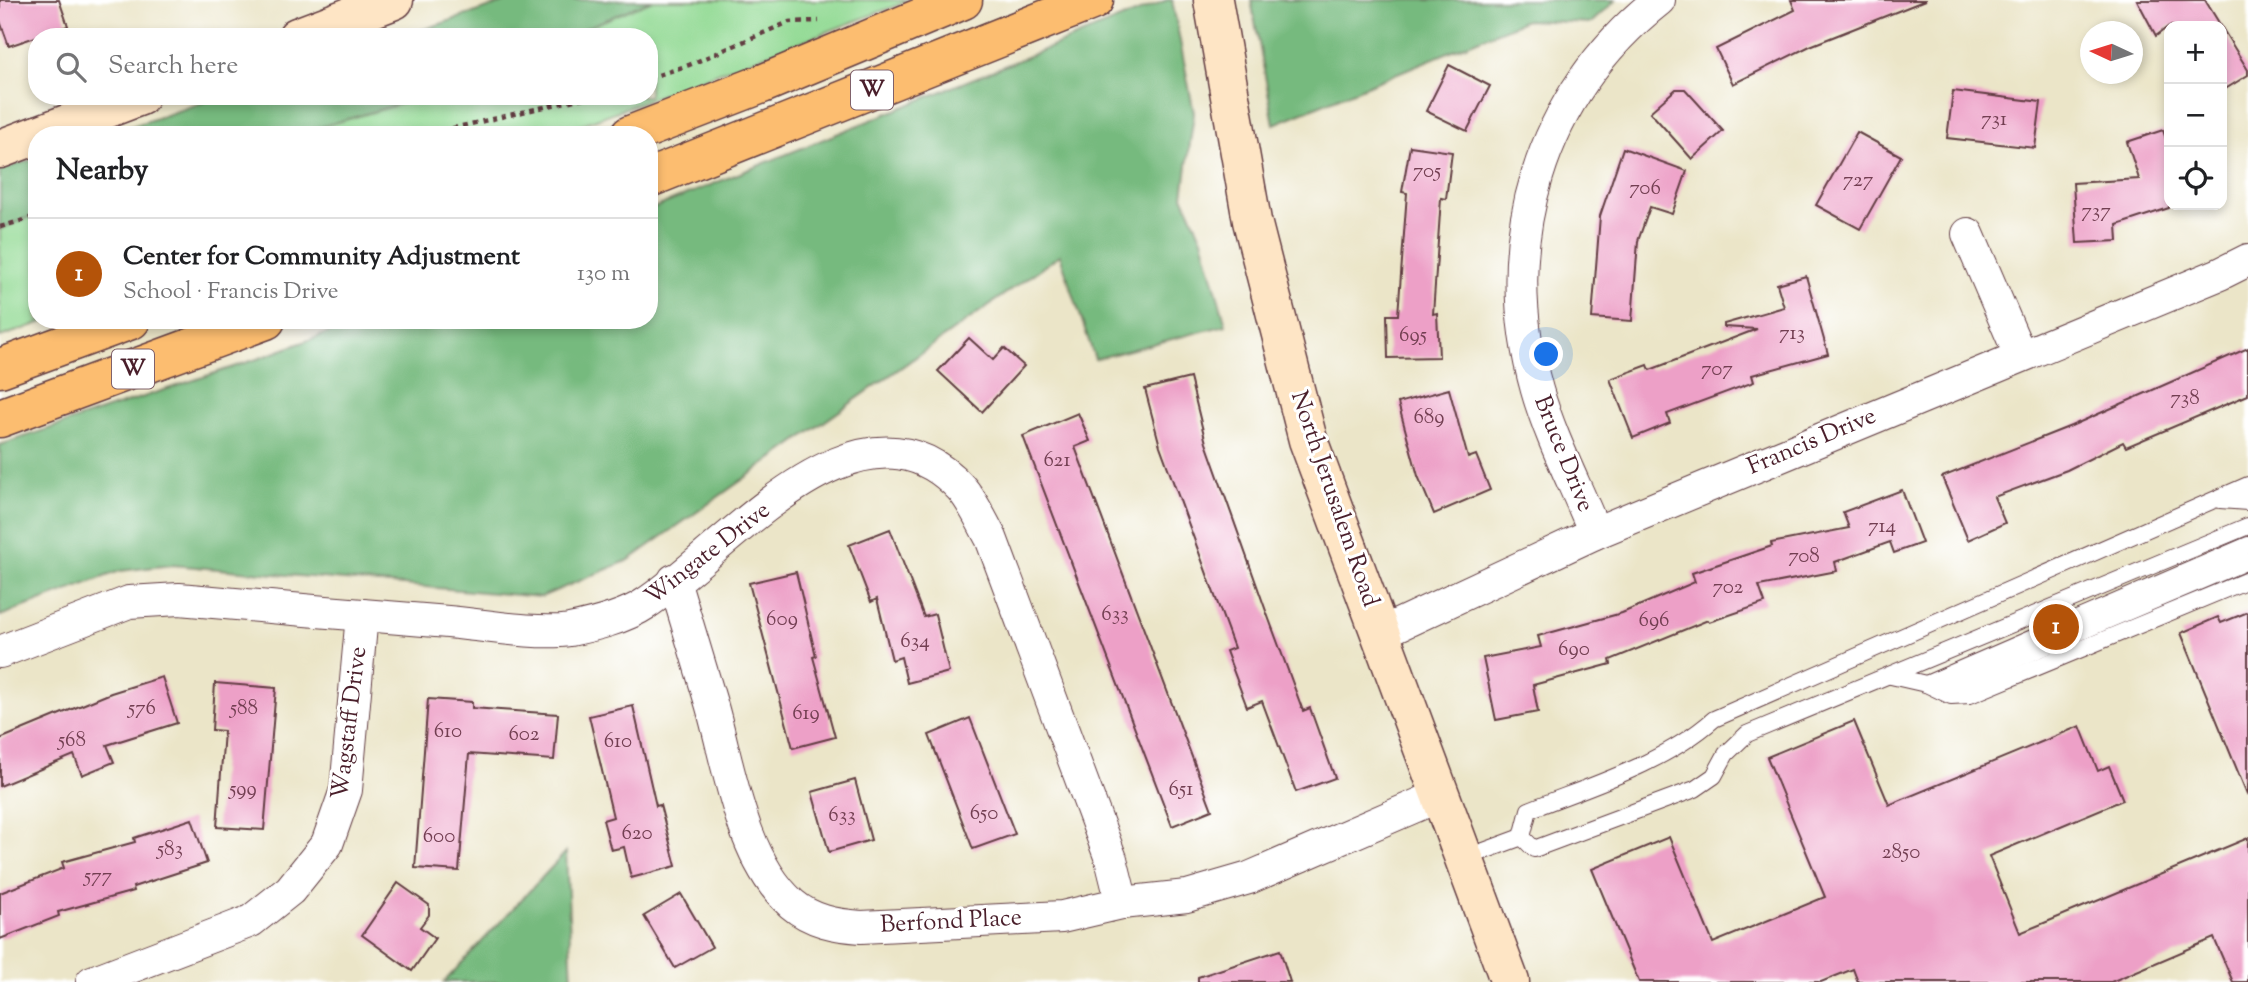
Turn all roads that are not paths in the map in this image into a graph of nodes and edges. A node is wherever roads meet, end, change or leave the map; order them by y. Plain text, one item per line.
1 (394, 0) edge
2 (963, 0) edge
3 (1094, 0) edge
4 (1213, 0) edge
5 (1659, 0) edge
6 (321, 28) edge
7 (116, 105) edge
8 (61, 126) edge
9 (655, 126) edge
10 (28, 138) edge
11 (0, 149) edge
12 (658, 174) edge
13 (1968, 234) dead end
14 (2248, 260) edge
15 (106, 329) edge
16 (242, 329) edge
17 (2020, 355) junction
18 (0, 368) edge
19 (0, 418) edge
20 (2248, 485) edge
21 (2217, 500) junction
22 (2248, 502) edge
23 (2248, 526) edge
24 (1595, 533) junction
25 (2248, 545) edge
26 (2248, 561) edge
27 (674, 580) junction
28 (2248, 580) edge
29 (362, 615) junction
30 (1381, 633) junction
31 (0, 652) edge
32 (1891, 676) junction
33 (1933, 687) junction
34 (1441, 794) junction
35 (1522, 837) junction
36 (1465, 858) junction
37 (1122, 903) junction
38 (92, 982) edge
39 (1510, 982) edge

1 - 6 main road
2 - 9 highway, W
3 - 12 highway, W
4 - 30 main road, North Jerusalem Road
5 - 24 street, Bruce Drive
7 - 8 main road
10 - 11 main road
13 - 17 street
14 - 17 street, Francis Drive
15 - 18 highway, W
16 - 19 highway, W
17 - 24 street, Francis Drive
20 - 21 lane
21 - 22 lane
21 - 35 lane
23 - 32 lane
24 - 30 street, Francis Drive
25 - 33 lane
26 - 33 lane
27 - 29 street, Wingate Drive
27 - 37 street, Berfond Place
27 - 37 street, Wingate Drive
28 - 33 lane
29 - 31 street, Wingate Drive
29 - 38 street, Wagstaff Drive
30 - 34 main road, North Jerusalem Road
32 - 33 lane
32 - 35 lane
34 - 36 main road, North Jerusalem Road
34 - 37 street, Berfond Place
35 - 36 lane
36 - 39 main road, North Jerusalem Road

